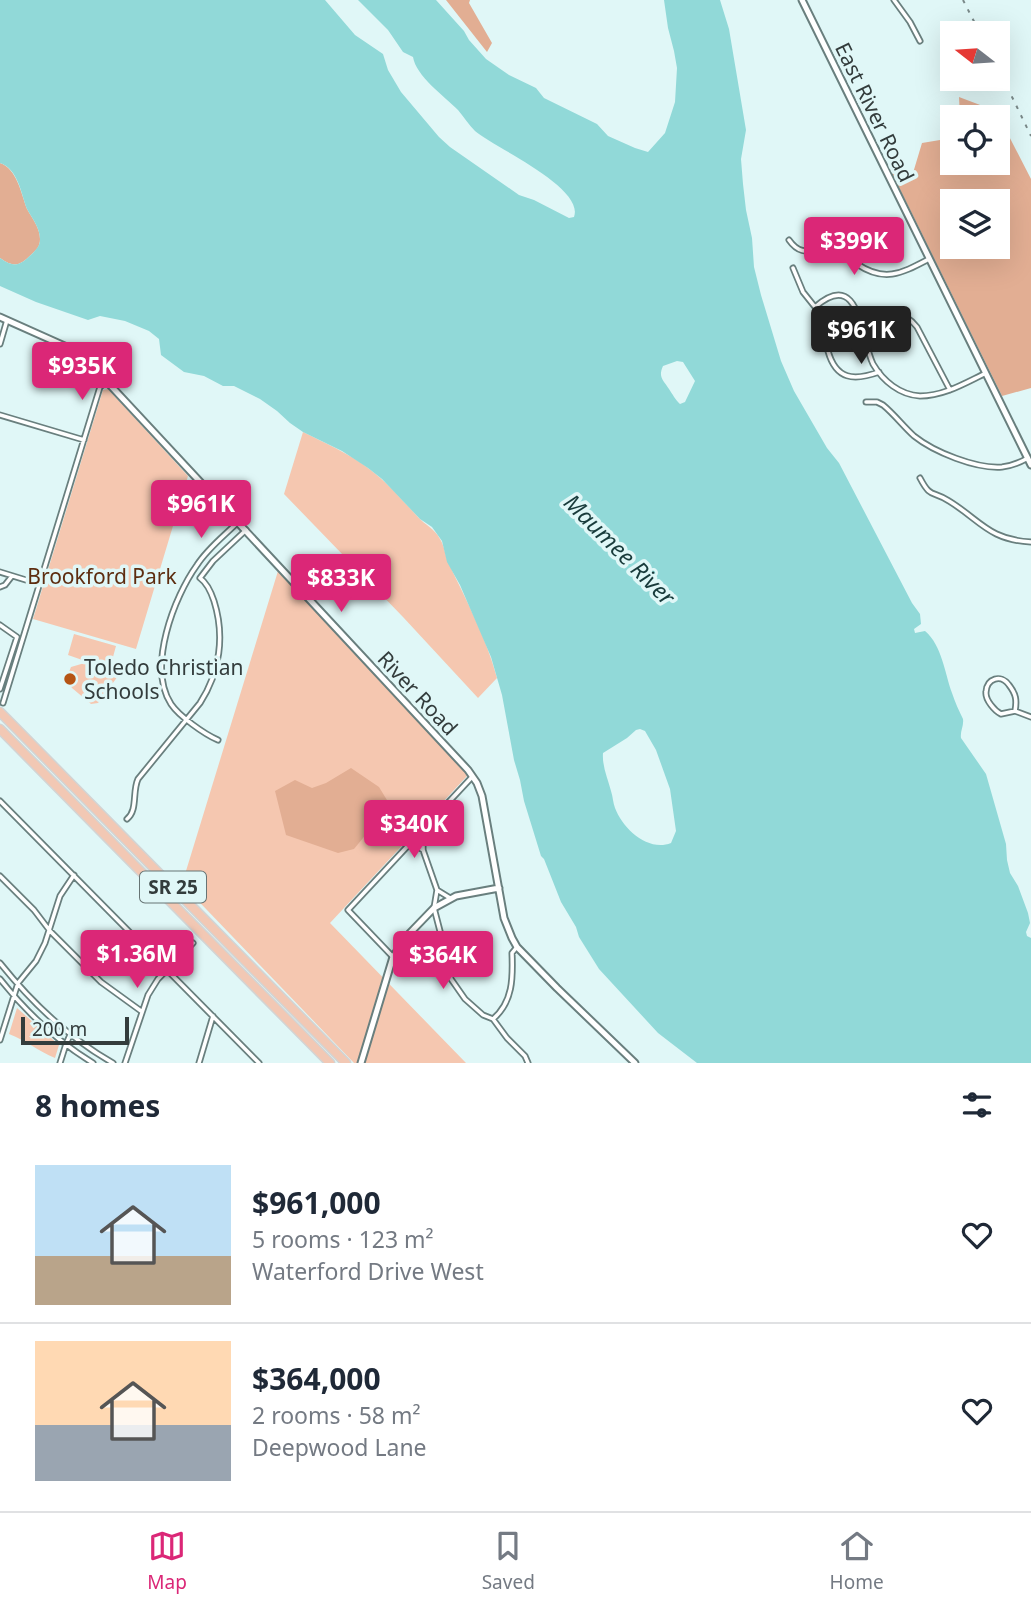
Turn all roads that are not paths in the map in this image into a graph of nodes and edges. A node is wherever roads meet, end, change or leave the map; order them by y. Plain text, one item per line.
1 (802, 0) edge
2 (894, 0) edge
3 (920, 41) dead end
4 (789, 240) dead end
5 (930, 258) junction
6 (793, 268) dead end
7 (0, 317) edge
8 (7, 320) junction
9 (861, 323) junction
10 (0, 344) edge
11 (828, 351) dead end
12 (879, 372) junction
13 (986, 373) junction
14 (107, 381) junction
15 (950, 390) junction
16 (866, 402) dead end
17 (0, 415) edge
18 (84, 440) junction
19 (1028, 458) junction
20 (1031, 465) edge
21 (920, 478) dead end
22 (238, 522) junction
23 (246, 530) junction
24 (1031, 542) edge
25 (0, 572) edge
26 (12, 576) junction
27 (200, 578) junction
28 (188, 579) junction
29 (40, 584) junction
30 (0, 587) edge
31 (0, 625) edge
32 (0, 689) edge
33 (2, 703) dead end
34 (1015, 711) junction
35 (0, 712) edge
36 (1031, 717) edge
37 (187, 719) junction
38 (0, 729) edge
39 (218, 740) dead end
40 (473, 776) junction
41 (0, 801) edge
42 (127, 819) dead end
43 (425, 827) junction
44 (408, 845) junction
45 (423, 850) junction
46 (74, 875) junction
47 (0, 876) edge
48 (499, 888) junction
49 (437, 890) junction
50 (450, 898) junction
51 (434, 908) junction
52 (50, 931) junction
53 (193, 943) dead end
54 (383, 946) junction
55 (399, 947) junction
56 (517, 947) junction
57 (393, 957) junction
58 (0, 963) edge
59 (167, 970) junction
60 (0, 979) edge
61 (17, 984) junction
62 (14, 995) junction
63 (141, 1011) junction
64 (212, 1016) junction
65 (492, 1019) junction
66 (70, 1035) junction
67 (0, 1040) edge
68 (66, 1044) junction
69 (60, 1063) edge
70 (93, 1063) edge
71 (113, 1063) edge
72 (125, 1063) edge
73 (199, 1063) edge
74 (259, 1063) edge
75 (332, 1063) edge
76 (346, 1063) edge
77 (360, 1063) edge
78 (528, 1063) edge
79 (635, 1063) edge

1 - 5 street, East River Road
2 - 3 street
4 - 5 street
5 - 13 street, East River Road
6 - 9 street
7 - 8 street, River Road
8 - 10 street
8 - 14 street, River Road
9 - 12 street
9 - 15 street
11 - 12 street
12 - 15 street
13 - 15 street
13 - 19 street, East River Road
14 - 18 street
14 - 22 street, River Road
16 - 19 street
17 - 18 street
18 - 29 street
19 - 20 street, East River Road
21 - 24 street
22 - 23 street, River Road
22 - 28 street
23 - 27 street
23 - 40 street, River Road
25 - 26 street
26 - 29 street
26 - 30 street
27 - 28 street
27 - 37 street
28 - 37 street
29 - 33 street
31 - 32 street
34 - 34 street
34 - 36 street
35 - 76 highway, SR 25
37 - 39 street
37 - 42 street
38 - 75 highway, SR 25
40 - 43 street
40 - 48 street, River Road
41 - 46 street
43 - 44 street
43 - 45 street
44 - 45 street
44 - 54 street
45 - 49 street
46 - 52 street
46 - 59 street
47 - 52 street
48 - 50 street
48 - 56 street, River Road
49 - 50 street
49 - 51 street
50 - 51 street
51 - 55 street
51 - 65 street
52 - 61 street
52 - 63 street
53 - 59 street
54 - 55 street
54 - 57 street
55 - 57 street
56 - 65 street
56 - 79 street, River Road
57 - 77 street
58 - 61 street
59 - 63 street
59 - 64 street
60 - 62 street
61 - 62 street
61 - 66 street
62 - 67 street
62 - 68 street
63 - 72 street
64 - 73 street
64 - 74 street
65 - 78 street
66 - 68 street
66 - 71 street
68 - 69 street
68 - 70 street

